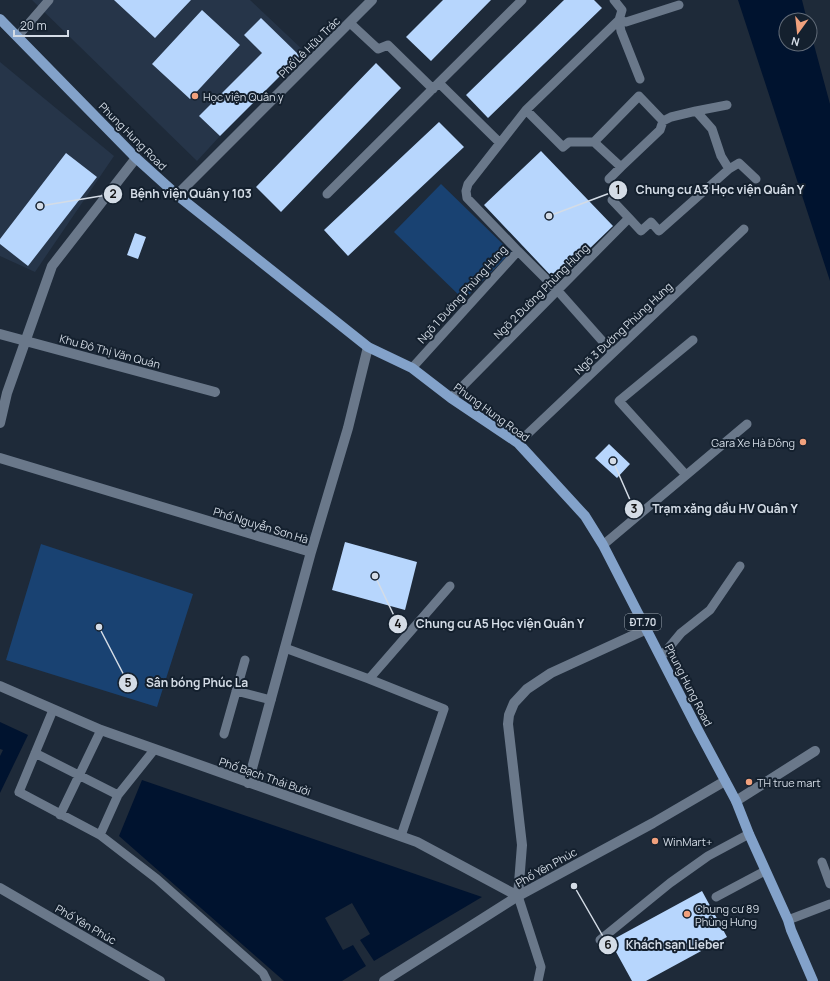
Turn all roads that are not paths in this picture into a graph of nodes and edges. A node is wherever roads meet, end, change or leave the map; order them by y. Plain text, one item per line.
1 (49, 0) edge
2 (372, 0) edge
3 (522, 0) edge
4 (614, 0) edge
5 (679, 5) dead end
6 (0, 19) edge
7 (619, 20) junction
8 (350, 23) junction
9 (18, 36) junction
10 (640, 79) dead end
11 (436, 86) junction
12 (727, 105) dead end
13 (526, 110) junction
14 (696, 110) junction
15 (663, 121) junction
16 (594, 142) junction
17 (500, 143) junction
18 (136, 158) junction
19 (621, 167) junction
20 (729, 169) junction
21 (609, 179) dead end
22 (756, 179) dead end
23 (327, 194) dead end
24 (177, 195) junction
25 (612, 200) dead end
26 (629, 218) junction
27 (744, 229) dead end
28 (518, 251) junction
29 (558, 291) junction
30 (0, 334) edge
31 (693, 340) dead end
32 (25, 341) junction
33 (368, 347) junction
34 (613, 353) junction
35 (412, 368) junction
36 (215, 392) dead end
37 (451, 398) junction
38 (0, 423) edge
39 (747, 424) dead end
40 (518, 443) junction
41 (0, 458) edge
42 (686, 475) junction
43 (603, 545) junction
44 (311, 552) junction
45 (740, 566) dead end
46 (450, 586) dead end
47 (647, 629) junction
48 (285, 648) junction
49 (661, 657) junction
50 (245, 660) dead end
51 (369, 679) junction
52 (0, 686) edge
53 (236, 691) junction
54 (271, 700) junction
55 (53, 710) junction
56 (101, 730) junction
57 (224, 734) dead end
58 (154, 750) junction
59 (815, 751) dead end
60 (35, 753) junction
61 (80, 775) junction
62 (725, 781) junction
63 (248, 783) junction
64 (118, 795) junction
65 (736, 801) junction
66 (60, 815) junction
67 (748, 834) junction
68 (100, 835) junction
69 (401, 836) junction
70 (822, 862) dead end
71 (765, 871) junction
72 (830, 884) edge
73 (0, 888) edge
74 (518, 896) junction
75 (716, 897) dead end
76 (830, 904) edge
77 (788, 920) junction
78 (600, 940) dead end
79 (160, 981) edge
80 (267, 981) edge
81 (384, 981) edge
82 (538, 981) edge
83 (813, 981) edge

1 - 9 lane
2 - 8 street, Phố Lê Hữu Trác
3 - 11 lane
4 - 7 lane
5 - 7 lane
6 - 9 main road, Phung Hung Road / ĐT.70
7 - 10 lane
7 - 13 lane, Ngõ 1 Đường Phùng Hưng
8 - 11 lane
8 - 24 street, Phố Lê Hữu Trác
9 - 18 main road, Phung Hung Road / ĐT.70
11 - 17 lane
11 - 23 lane
12 - 14 lane
13 - 16 lane
13 - 17 lane, Ngõ 1 Đường Phùng Hưng
14 - 15 lane
14 - 20 lane
15 - 16 lane
15 - 19 lane
16 - 19 lane
17 - 28 lane, Ngõ 1 Đường Phùng Hưng
18 - 24 main road, Phung Hung Road / ĐT.70
18 - 32 street
19 - 21 lane
20 - 22 lane
20 - 26 lane
24 - 33 main road, Phung Hung Road / ĐT.70
25 - 26 lane
26 - 29 lane, Ngõ 2 Đường Phùng Hưng
27 - 34 lane, Ngõ 3 Đường Phùng Hưng
28 - 29 lane
28 - 35 lane, Ngõ 1 Đường Phùng Hưng
29 - 34 lane
29 - 37 lane, Ngõ 2 Đường Phùng Hưng
30 - 32 street, Khu Đô Thị Văn Quán
31 - 42 lane
32 - 36 street, Khu Đô Thị Văn Quán
32 - 38 street
33 - 35 main road, Phung Hung Road / ĐT.70
33 - 44 street, Phố Nguyễn Sơn Hà
34 - 40 lane, Ngõ 3 Đường Phùng Hưng
35 - 37 main road, Phung Hung Road / ĐT.70
37 - 40 main road, Phung Hung Road / ĐT.70
39 - 42 lane
40 - 43 main road, Phung Hung Road / ĐT.70
41 - 44 street, Phố Nguyễn Sơn Hà
42 - 43 lane
43 - 47 main road, Phung Hung Road / ĐT.70
44 - 48 street
45 - 49 lane
46 - 51 lane
47 - 49 main road, Phung Hung Road / ĐT.70
47 - 74 street
48 - 51 lane
48 - 54 street
49 - 62 main road, Phung Hung Road / ĐT.70
50 - 53 lane
51 - 69 lane
52 - 55 street, Phố Bạch Thái Bưởi
53 - 54 lane
53 - 57 lane
54 - 63 street
55 - 56 street, Phố Bạch Thái Bưởi
55 - 60 lane
56 - 58 street, Phố Bạch Thái Bưởi
56 - 61 lane
58 - 63 street, Phố Bạch Thái Bưởi
58 - 64 lane
59 - 65 street
60 - 61 lane
60 - 66 lane
61 - 64 lane
61 - 66 lane
62 - 65 main road, Phung Hung Road / ĐT.70
62 - 74 street, Phố Yên Phúc
63 - 69 street, Phố Bạch Thái Bưởi
64 - 68 lane
65 - 67 main road, Phung Hung Road / ĐT.70
66 - 68 lane
67 - 71 main road, Phung Hung Road / ĐT.70
67 - 78 lane
68 - 80 lane
69 - 74 street, Phố Bạch Thái Bưởi
70 - 72 lane
71 - 75 lane
71 - 77 main road, Phung Hung Road / ĐT.70
73 - 79 street, Phố Yên Phúc
74 - 81 street, Phố Yên Phúc
74 - 82 lane
76 - 77 lane
77 - 83 main road, Phung Hung Road / ĐT.70

